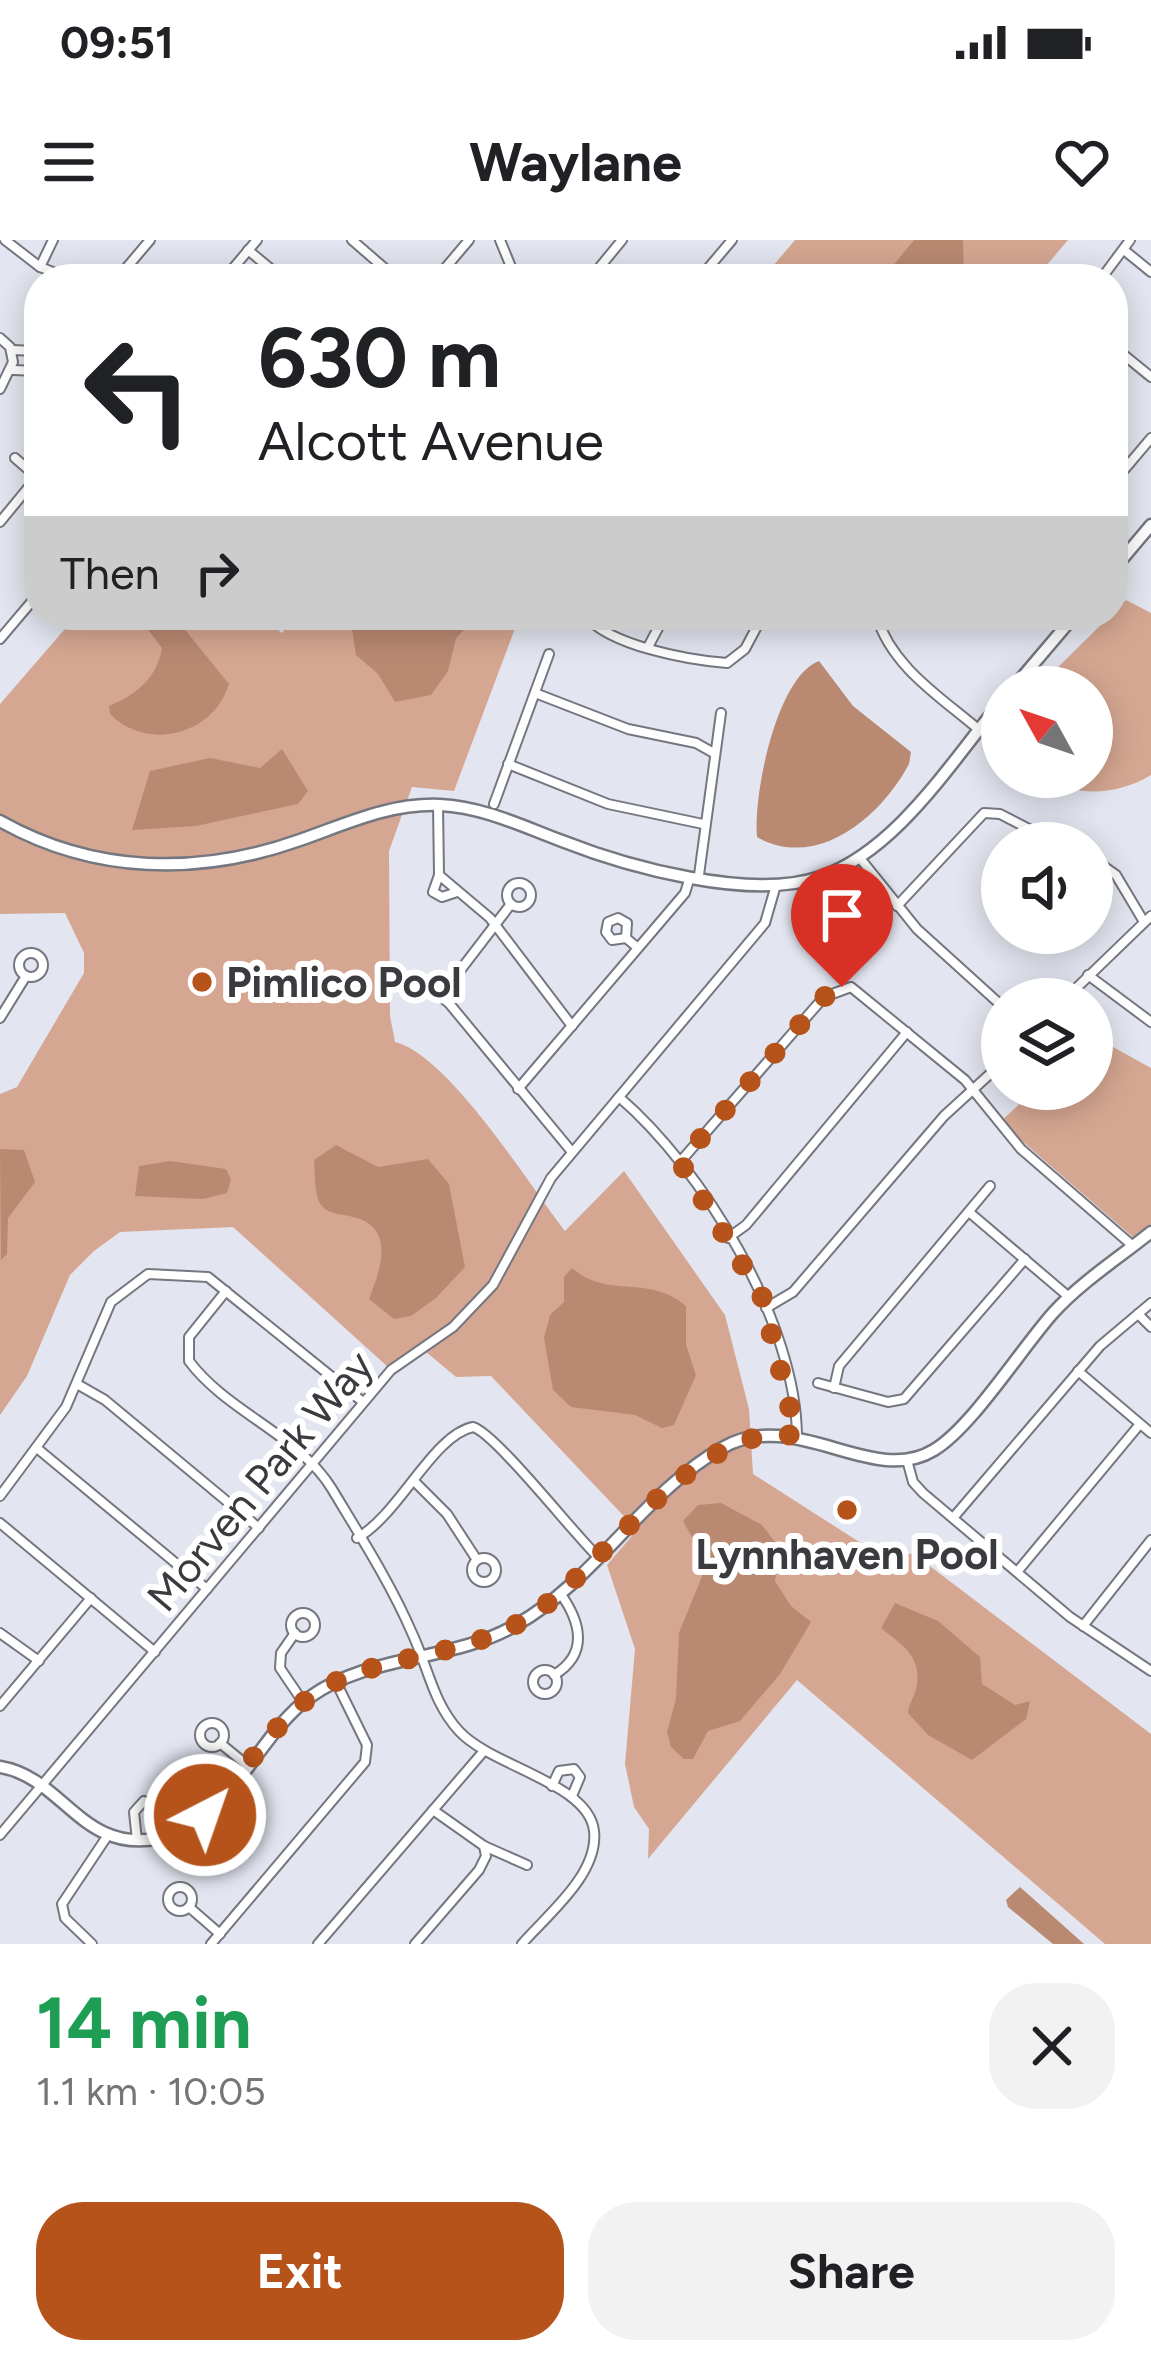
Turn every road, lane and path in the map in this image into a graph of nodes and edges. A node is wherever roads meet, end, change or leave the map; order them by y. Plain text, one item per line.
1 (5, 240) edge
2 (150, 240) edge
3 (257, 240) edge
4 (352, 240) edge
5 (469, 240) edge
6 (622, 240) edge
7 (732, 240) edge
8 (1130, 240) edge
9 (248, 250) junction
10 (1124, 250) junction
11 (36, 264) edge
12 (130, 264) edge
13 (236, 264) edge
14 (265, 264) edge
15 (380, 264) edge
16 (449, 264) edge
17 (602, 264) edge
18 (712, 264) edge
19 (1113, 264) edge
20 (1151, 272) edge
21 (0, 338) edge
22 (11, 350) junction
23 (24, 350) edge
24 (13, 370) junction
25 (24, 370) edge
26 (0, 389) edge
27 (1151, 438) edge
28 (15, 458) dead end
29 (1129, 464) edge
30 (24, 466) edge
31 (24, 494) edge
32 (0, 522) edge
33 (1151, 525) edge
34 (1128, 549) edge
35 (24, 610) edge
36 (605, 630) edge
37 (657, 630) edge
38 (755, 630) edge
39 (881, 630) edge
40 (1062, 630) edge
41 (0, 639) edge
42 (648, 647) junction
43 (549, 654) dead end
44 (1032, 666) edge
45 (535, 693) junction
46 (722, 713) dead end
47 (981, 726) edge
48 (978, 729) junction
49 (712, 752) junction
50 (508, 764) junction
51 (494, 804) dead end
52 (439, 805) junction
53 (0, 821) edge
54 (1015, 822) edge
55 (704, 824) junction
56 (858, 856) junction
57 (1113, 873) edge
58 (439, 875) junction
59 (694, 875) junction
60 (776, 885) junction
61 (458, 892) junction
62 (511, 904) dead end
63 (897, 907) junction
64 (1148, 919) edge
65 (496, 926) junction
66 (626, 938) dead end
67 (638, 948) junction
68 (1088, 975) junction
69 (26, 976) dead end
70 (1085, 978) edge
71 (453, 980) junction
72 (981, 986) edge
73 (449, 1003) junction
74 (0, 1018) edge
75 (1151, 1022) edge
76 (572, 1026) junction
77 (908, 1032) junction
78 (981, 1083) edge
79 (518, 1089) junction
80 (974, 1089) junction
81 (619, 1096) junction
82 (572, 1152) junction
83 (680, 1162) junction
84 (990, 1186) dead end
85 (968, 1212) junction
86 (1151, 1232) edge
87 (728, 1238) junction
88 (1133, 1246) junction
89 (1025, 1259) junction
90 (226, 1291) junction
91 (1070, 1298) junction
92 (1151, 1303) edge
93 (766, 1308) junction
94 (1138, 1314) junction
95 (1151, 1327) edge
96 (1078, 1371) junction
97 (818, 1383) dead end
98 (77, 1384) junction
99 (834, 1388) junction
100 (363, 1402) junction
101 (1141, 1424) junction
102 (1151, 1433) edge
103 (797, 1436) junction
104 (38, 1449) junction
105 (907, 1460) junction
106 (311, 1465) junction
107 (416, 1482) junction
108 (0, 1496) edge
109 (953, 1518) junction
110 (0, 1523) edge
111 (259, 1528) junction
112 (357, 1538) junction
113 (1151, 1540) edge
114 (600, 1559) junction
115 (477, 1560) dead end
116 (1017, 1572) junction
117 (207, 1589) junction
118 (560, 1593) junction
119 (91, 1598) junction
120 (1083, 1626) junction
121 (0, 1633) edge
122 (295, 1633) dead end
123 (154, 1652) junction
124 (422, 1659) junction
125 (39, 1660) junction
126 (1151, 1671) edge
127 (554, 1675) dead end
128 (335, 1682) junction
129 (304, 1702) junction
130 (0, 1706) edge
131 (220, 1743) dead end
132 (483, 1752) junction
133 (248, 1766) junction
134 (0, 1767) edge
135 (42, 1786) junction
136 (552, 1786) junction
137 (572, 1796) junction
138 (433, 1810) junction
139 (0, 1835) edge
140 (108, 1835) junction
141 (161, 1838) junction
142 (137, 1840) junction
143 (484, 1846) junction
144 (527, 1865) dead end
145 (189, 1907) dead end
146 (220, 1934) junction
147 (92, 1944) edge
148 (212, 1944) edge
149 (318, 1944) edge
150 (415, 1944) edge
151 (522, 1944) edge

1 - 11 street
2 - 12 street
3 - 9 street
4 - 15 street
5 - 16 street
6 - 17 street
7 - 18 street
8 - 10 street
9 - 13 street
9 - 14 street
10 - 19 street
10 - 20 street
21 - 22 street
22 - 23 street
22 - 24 street
24 - 25 street
24 - 26 street
27 - 29 street
28 - 30 street
31 - 32 street
33 - 34 street
35 - 41 street
36 - 42 street
37 - 42 street
38 - 42 street
39 - 48 street
40 - 44 street
43 - 45 street
45 - 49 street
45 - 50 street
46 - 49 street
47 - 48 street
48 - 56 street
49 - 55 street
50 - 51 street
50 - 55 street
52 - 53 street
52 - 58 street
52 - 59 street
54 - 63 street
55 - 59 street
56 - 60 street
56 - 63 street
57 - 64 street
58 - 61 street
58 - 61 street
59 - 60 street
59 - 67 street
60 - 81 street, Morven Park Way
61 - 65 street
62 - 65 street
63 - 72 street
64 - 68 street
65 - 71 street
65 - 76 street
66 - 67 street
67 - 76 street
68 - 70 street
68 - 75 street
69 - 74 street
71 - 73 street
71 - 73 street
73 - 79 street
76 - 79 street
77 - 80 street
77 - 83 street
77 - 87 street
78 - 80 street
79 - 82 street
80 - 88 street
80 - 93 street
81 - 82 street, Morven Park Way
81 - 83 street
82 - 100 street, Morven Park Way
83 - 87 street
84 - 85 street
85 - 89 street
85 - 99 street
86 - 88 street
87 - 93 street
88 - 91 street
89 - 91 street
89 - 99 street
90 - 98 street
90 - 100 street
90 - 106 street
91 - 105 street
92 - 94 street
93 - 103 street
94 - 95 street
94 - 96 street
96 - 101 street
96 - 109 street
97 - 99 street
98 - 104 street
98 - 111 street
100 - 106 street, Morven Park Way
101 - 102 street
101 - 116 street
103 - 105 street
103 - 114 street
104 - 108 street
104 - 117 street
105 - 109 street
106 - 111 street, Morven Park Way
106 - 112 street
107 - 112 street
107 - 114 street
107 - 115 street
109 - 116 street
110 - 119 street
111 - 117 street, Morven Park Way
112 - 124 street
113 - 120 street
114 - 118 street
116 - 120 street
117 - 123 street, Morven Park Way
118 - 124 street
118 - 127 street
119 - 123 street
119 - 125 street
120 - 126 street
121 - 125 street
122 - 129 street
123 - 135 street, Morven Park Way
124 - 128 street
124 - 132 street
125 - 130 street
128 - 129 street
128 - 146 street
129 - 133 street
131 - 133 street
132 - 136 street
132 - 138 street
133 - 141 street
134 - 135 street
135 - 139 street, Morven Park Way
135 - 140 street
136 - 137 street
136 - 137 street
137 - 151 street
138 - 143 street
138 - 149 street
140 - 142 street
140 - 147 street
141 - 142 street
141 - 142 street
143 - 144 street
143 - 150 street
145 - 146 street
146 - 148 street

